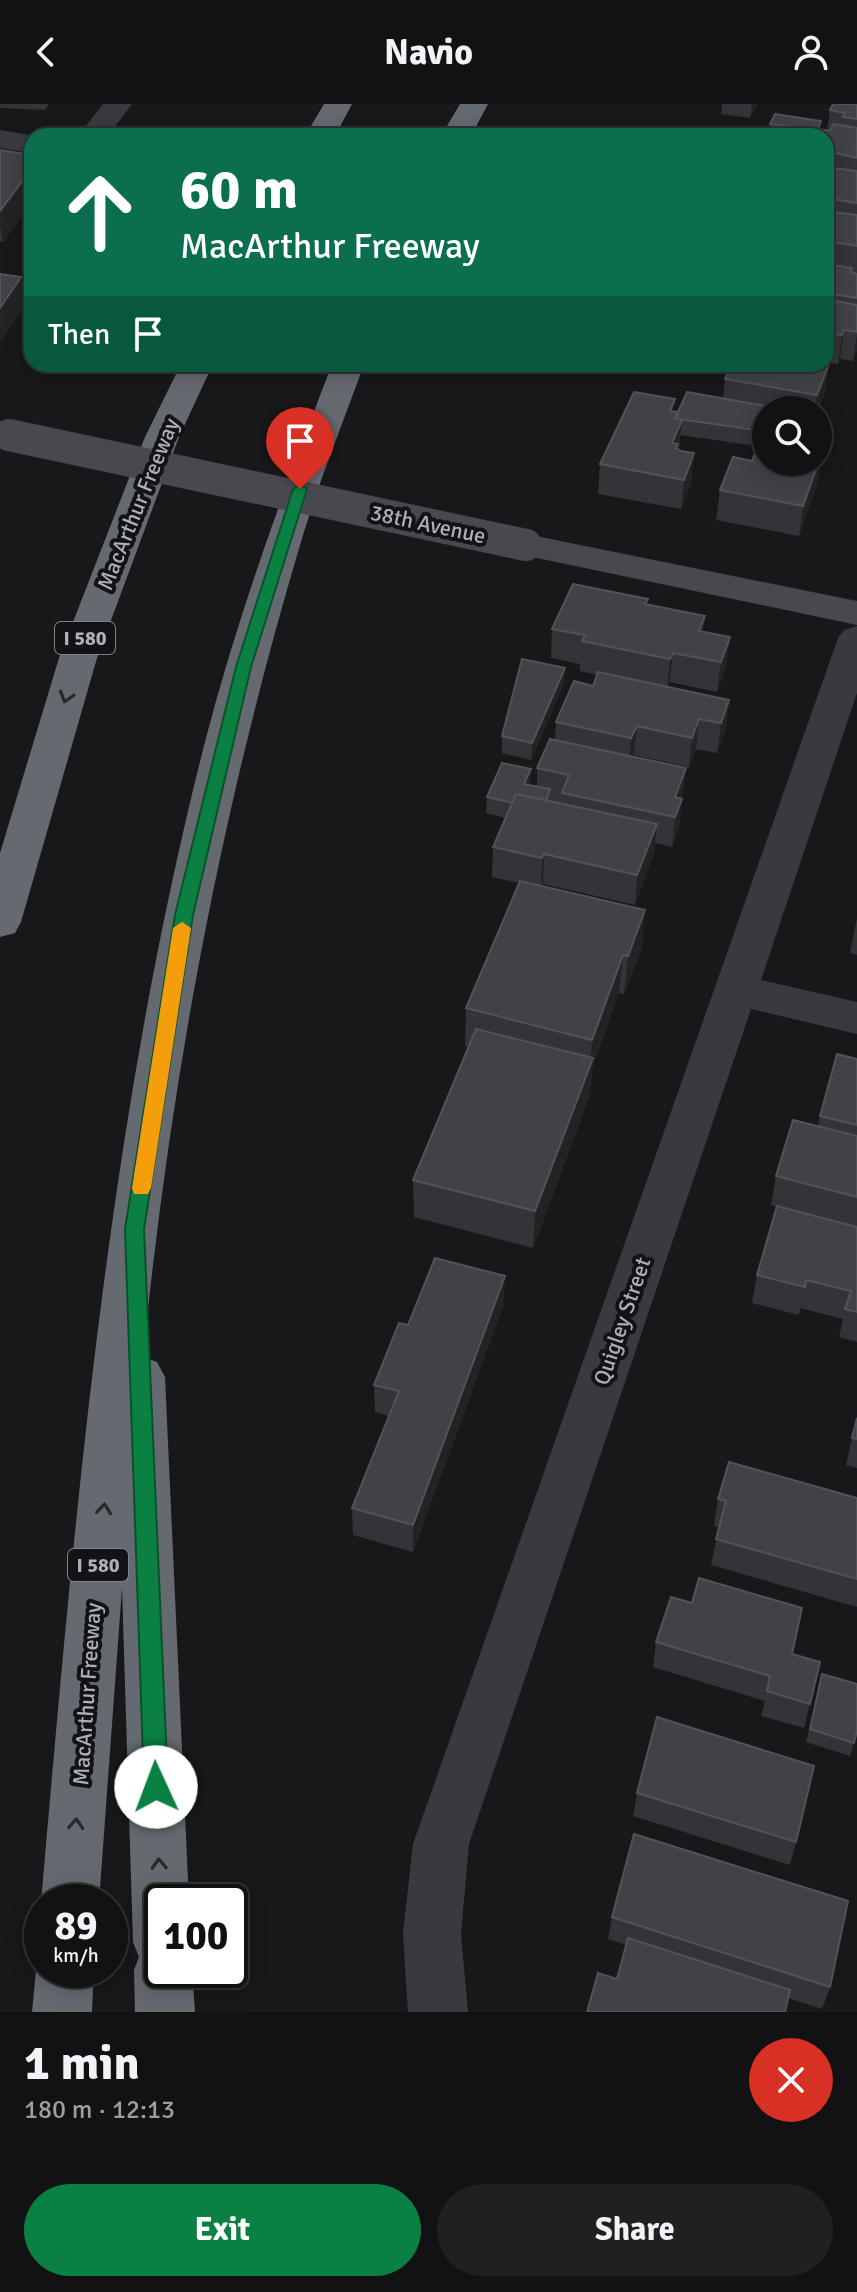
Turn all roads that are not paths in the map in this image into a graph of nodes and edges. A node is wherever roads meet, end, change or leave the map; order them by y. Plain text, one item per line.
1 (118, 104) edge
2 (338, 104) edge
3 (474, 104) edge
4 (99, 128) edge
5 (324, 128) edge
6 (460, 128) edge
7 (0, 139) edge
8 (24, 143) edge
9 (193, 372) edge
10 (345, 372) edge
11 (4, 434) edge
12 (857, 613) edge
13 (857, 638) edge
14 (0, 922) edge
15 (737, 990) junction
16 (857, 1018) edge
17 (135, 1229) junction
18 (71, 1884) edge
19 (160, 1884) edge
20 (64, 1988) edge
21 (164, 1988) edge
22 (62, 2012) edge
23 (165, 2012) edge
24 (438, 2012) edge

1 - 4 street
2 - 5 highway
3 - 6 highway
7 - 8 street
9 -> 14 highway, MacArthur Freeway / I 580
10 - 17 highway, MacArthur Freeway / I 580
11 - 12 street, 38th Avenue, bridge
13 - 15 street, Quigley Street
15 - 16 street
15 - 24 street, Quigley Street
18 -> 17 highway, MacArthur Freeway / I 580
19 -> 17 highway
20 - 22 highway
21 - 23 highway

